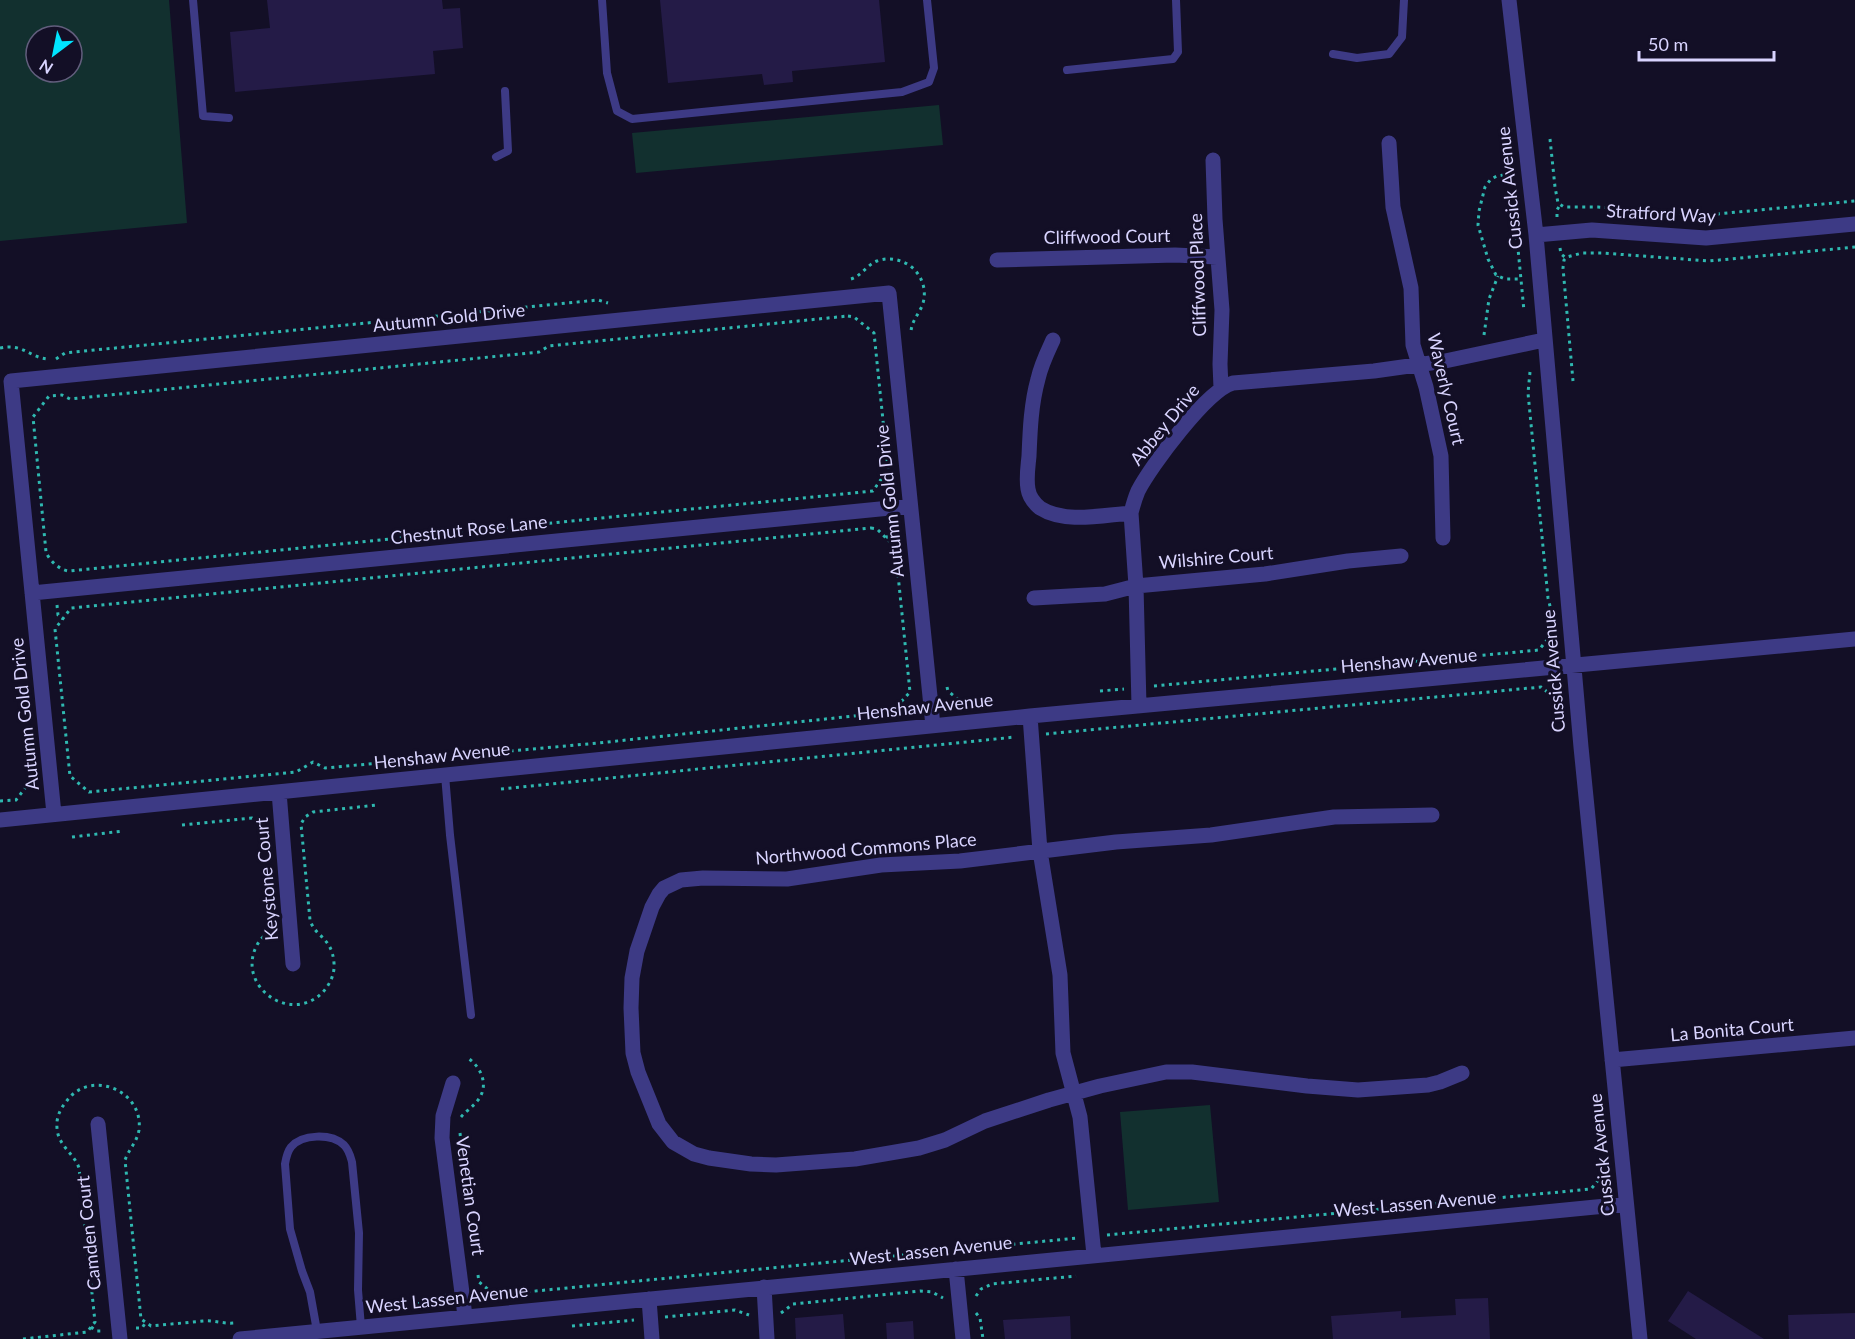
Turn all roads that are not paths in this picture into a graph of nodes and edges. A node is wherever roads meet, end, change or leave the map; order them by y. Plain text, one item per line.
1 (193, 0) edge
2 (602, 0) edge
3 (927, 0) edge
4 (1176, 0) edge
5 (1404, 0) edge
6 (1509, 0) edge
7 (1333, 54) dead end
8 (1067, 69) dead end
9 (505, 91) dead end
10 (229, 118) dead end
11 (1389, 142) dead end
12 (496, 157) dead end
13 (1213, 160) dead end
14 (1855, 224) edge
15 (1536, 235) junction
16 (1217, 257) junction
17 (997, 260) dead end
18 (1053, 340) dead end
19 (1545, 340) junction
20 (1419, 365) junction
21 (1221, 388) junction
22 (910, 506) junction
23 (1131, 513) junction
24 (1443, 538) dead end
25 (1401, 556) dead end
26 (1136, 586) junction
27 (32, 593) junction
28 (1034, 598) dead end
29 (1855, 639) edge
30 (1573, 666) junction
31 (1139, 706) junction
32 (1030, 716) junction
33 (933, 726) junction
34 (446, 776) junction
35 (279, 792) junction
36 (54, 814) junction
37 (1432, 815) dead end
38 (0, 820) edge
39 (1040, 850) junction
40 (294, 964) dead end
41 (471, 1015) dead end
42 (1855, 1038) edge
43 (1612, 1060) junction
44 (1462, 1073) dead end
45 (453, 1083) dead end
46 (1074, 1092) junction
47 (98, 1124) dead end
48 (1626, 1204) junction
49 (1094, 1255) junction
50 (956, 1269) junction
51 (764, 1287) junction
52 (649, 1299) junction
53 (465, 1316) junction
54 (362, 1327) junction
55 (317, 1331) junction
56 (391, 1332) edge
57 (120, 1339) edge
58 (240, 1339) edge
59 (652, 1339) edge
60 (767, 1339) edge
61 (963, 1339) edge
62 (1640, 1339) edge

1 - 10 lane
2 - 3 lane
4 - 8 lane
5 - 7 lane
6 - 15 street, Cussick Avenue
9 - 12 lane
11 - 20 street, Waverly Court
13 - 16 street, Cliffwood Place
14 - 15 street, Stratford Way
15 - 19 street, Cussick Avenue
16 - 17 street, Cliffwood Court
16 - 21 street, Cliffwood Place
18 - 23 street
19 - 20 street, Abbey Drive
19 - 30 street, Cussick Avenue
20 - 21 street, Abbey Drive
20 - 24 street, Waverly Court
21 - 23 street, Abbey Drive
22 - 27 street, Chestnut Rose Lane
22 - 27 street, Autumn Gold Drive
22 - 33 street, Autumn Gold Drive
23 - 26 street, Abbey Drive
25 - 26 street, Wilshire Court
26 - 28 street, Wilshire Court
26 - 31 street, Abbey Drive
27 - 36 street, Autumn Gold Drive
29 - 30 street, Henshaw Avenue
30 - 31 street, Henshaw Avenue
30 - 43 street, Cussick Avenue
31 - 32 street, Henshaw Avenue
32 - 33 street, Henshaw Avenue
32 - 39 street
33 - 34 street, Henshaw Avenue
34 - 35 street, Henshaw Avenue
34 - 41 lane
35 - 36 street, Henshaw Avenue
35 - 40 street, Keystone Court
36 - 38 street, Henshaw Avenue
37 - 39 street, Northwood Commons Place
39 - 46 street
39 - 46 street, Northwood Commons Place
42 - 43 street, La Bonita Court
43 - 48 street, Cussick Avenue
44 - 46 street, Northwood Commons Place
45 - 53 street, Venetian Court
46 - 49 street
47 - 57 street, Camden Court
48 - 49 street, West Lassen Avenue
48 - 62 street, Cussick Avenue
49 - 50 street, West Lassen Avenue
50 - 51 street, West Lassen Avenue
50 - 61 street
51 - 52 street, West Lassen Avenue
51 - 60 street
52 - 53 street, West Lassen Avenue
52 - 59 street
53 - 56 street, West Lassen Avenue
54 - 55 street, West Lassen Avenue
54 - 55 lane
54 - 56 street, West Lassen Avenue
55 - 58 street, West Lassen Avenue

